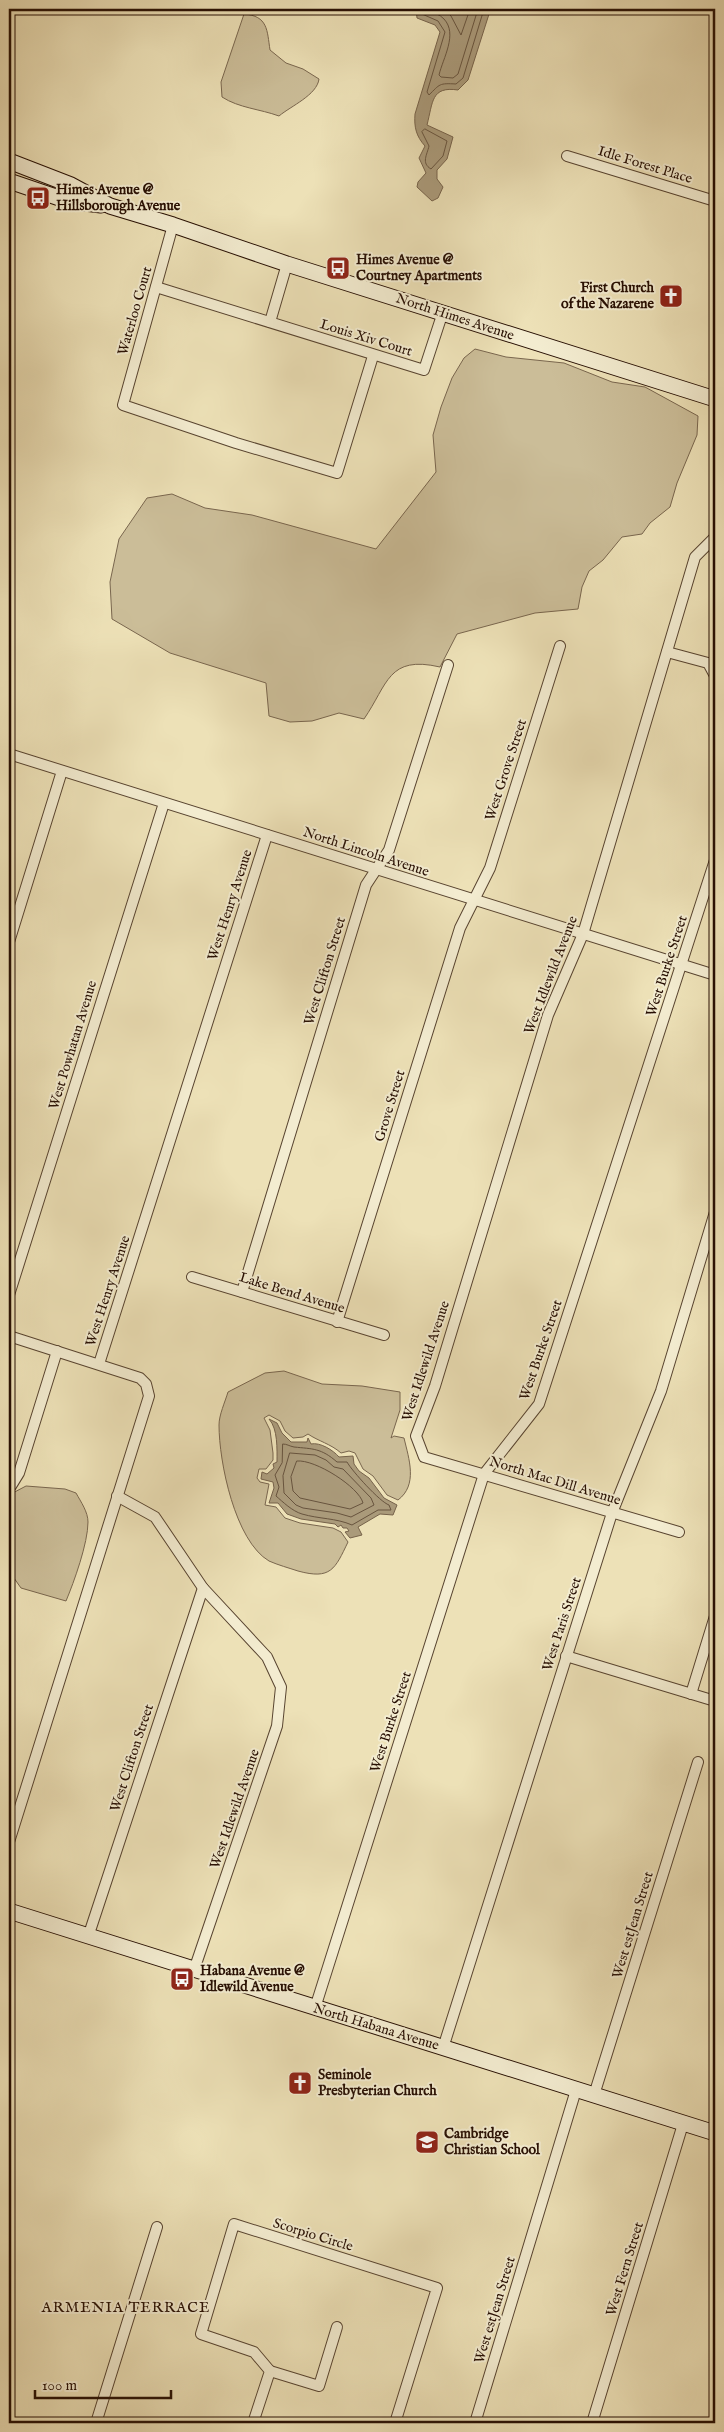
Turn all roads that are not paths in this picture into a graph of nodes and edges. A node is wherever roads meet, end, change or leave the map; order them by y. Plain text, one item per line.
1 (567, 156) dead end
2 (9, 161) edge
3 (9, 181) edge
4 (715, 201) edge
5 (110, 206) junction
6 (174, 225) junction
7 (288, 264) junction
8 (156, 287) junction
9 (443, 312) junction
10 (270, 322) junction
11 (373, 356) junction
12 (715, 399) edge
13 (715, 537) edge
14 (560, 646) dead end
15 (667, 652) junction
16 (448, 665) dead end
17 (715, 676) edge
18 (9, 754) edge
19 (62, 771) junction
20 (164, 803) junction
21 (267, 834) junction
22 (715, 860) edge
23 (376, 870) junction
24 (474, 900) junction
25 (583, 934) junction
26 (9, 942) edge
27 (681, 964) junction
28 (715, 975) edge
29 (715, 1212) edge
30 (192, 1277) dead end
31 (242, 1292) junction
32 (9, 1295) edge
33 (338, 1322) junction
34 (9, 1336) edge
35 (384, 1336) dead end
36 (57, 1351) junction
37 (99, 1364) junction
38 (424, 1457) joint
39 (484, 1474) junction
40 (10, 1486) edge
41 (117, 1496) junction
42 (612, 1513) junction
43 (679, 1532) dead end
44 (202, 1588) junction
45 (715, 1616) edge
46 (566, 1656) junction
47 (691, 1694) junction
48 (715, 1702) edge
49 (698, 1762) dead end
50 (9, 1842) edge
51 (9, 1911) edge
52 (88, 1937) junction
53 (194, 1970) junction
54 (315, 2008) junction
55 (443, 2048) junction
56 (576, 2090) junction
57 (594, 2095) junction
58 (683, 2124) junction
59 (715, 2133) edge
60 (157, 2227) dead end
61 (337, 2327) dead end
62 (270, 2371) junction
63 (96, 2423) edge
64 (254, 2423) edge
65 (395, 2423) edge
66 (475, 2423) edge
67 (592, 2423) edge

1 - 4 street, Idle Forest Place
2 - 5 street, North Himes Avenue
3 - 5 street, North Himes Avenue
5 - 6 street, North Himes Avenue
6 - 7 street, North Himes Avenue
6 - 8 street, Waterloo Court
7 - 9 street, North Himes Avenue
7 - 10 street
8 - 10 street, Louis Xiv Court
8 - 11 street, Waterloo Court
9 - 11 street, Louis Xiv Court
9 - 12 street, North Himes Avenue
10 - 11 street, Louis Xiv Court
13 - 15 street, West Idlewild Avenue
14 - 24 street, West Grove Street
15 - 17 street
15 - 25 street, West Idlewild Avenue
16 - 23 street, West Clifton Street
18 - 19 street, North Lincoln Avenue
19 - 20 street, North Lincoln Avenue
19 - 26 street
20 - 21 street, North Lincoln Avenue
20 - 32 street, West Powhatan Avenue
21 - 23 street, North Lincoln Avenue
21 - 37 street, West Henry Avenue
22 - 27 street, West Burke Street
23 - 24 street, North Lincoln Avenue
23 - 31 street, West Clifton Street
24 - 25 street, North Lincoln Avenue
24 - 33 street, Grove Street
25 - 27 street, North Lincoln Avenue
25 - 38 street, West Idlewild Avenue
27 - 28 street, North Lincoln Avenue
27 - 39 street, West Burke Street
29 - 42 street, West Paris Street
30 - 31 street, Lake Bend Avenue
31 - 33 street, Lake Bend Avenue
33 - 35 street, Lake Bend Avenue
34 - 36 street
36 - 37 street
36 - 40 street
37 - 41 street, West Henry Avenue
38 - 39 street, North Mac Dill Avenue
39 - 42 street, North Mac Dill Avenue
39 - 54 street, West Burke Street
41 - 44 street, West Idlewild Avenue
41 - 50 street, West Henry Avenue
42 - 43 street, North Mac Dill Avenue
42 - 46 street, West Paris Street
44 - 52 street, West Clifton Street
44 - 53 street, West Idlewild Avenue
45 - 47 street
46 - 47 street
46 - 55 street, West Paris Street
47 - 48 street
49 - 57 street, West estJean Street
51 - 52 street, North Habana Avenue
52 - 53 street, North Habana Avenue
53 - 54 street, North Habana Avenue
54 - 55 street, North Habana Avenue
55 - 56 street, North Habana Avenue
56 - 57 street, North Habana Avenue
56 - 66 street, West estJean Street
57 - 58 street, North Habana Avenue
58 - 59 street, North Habana Avenue
58 - 67 street, West Fern Street
60 - 63 street
61 - 62 street
62 - 64 street
62 - 65 street, Scorpio Circle

